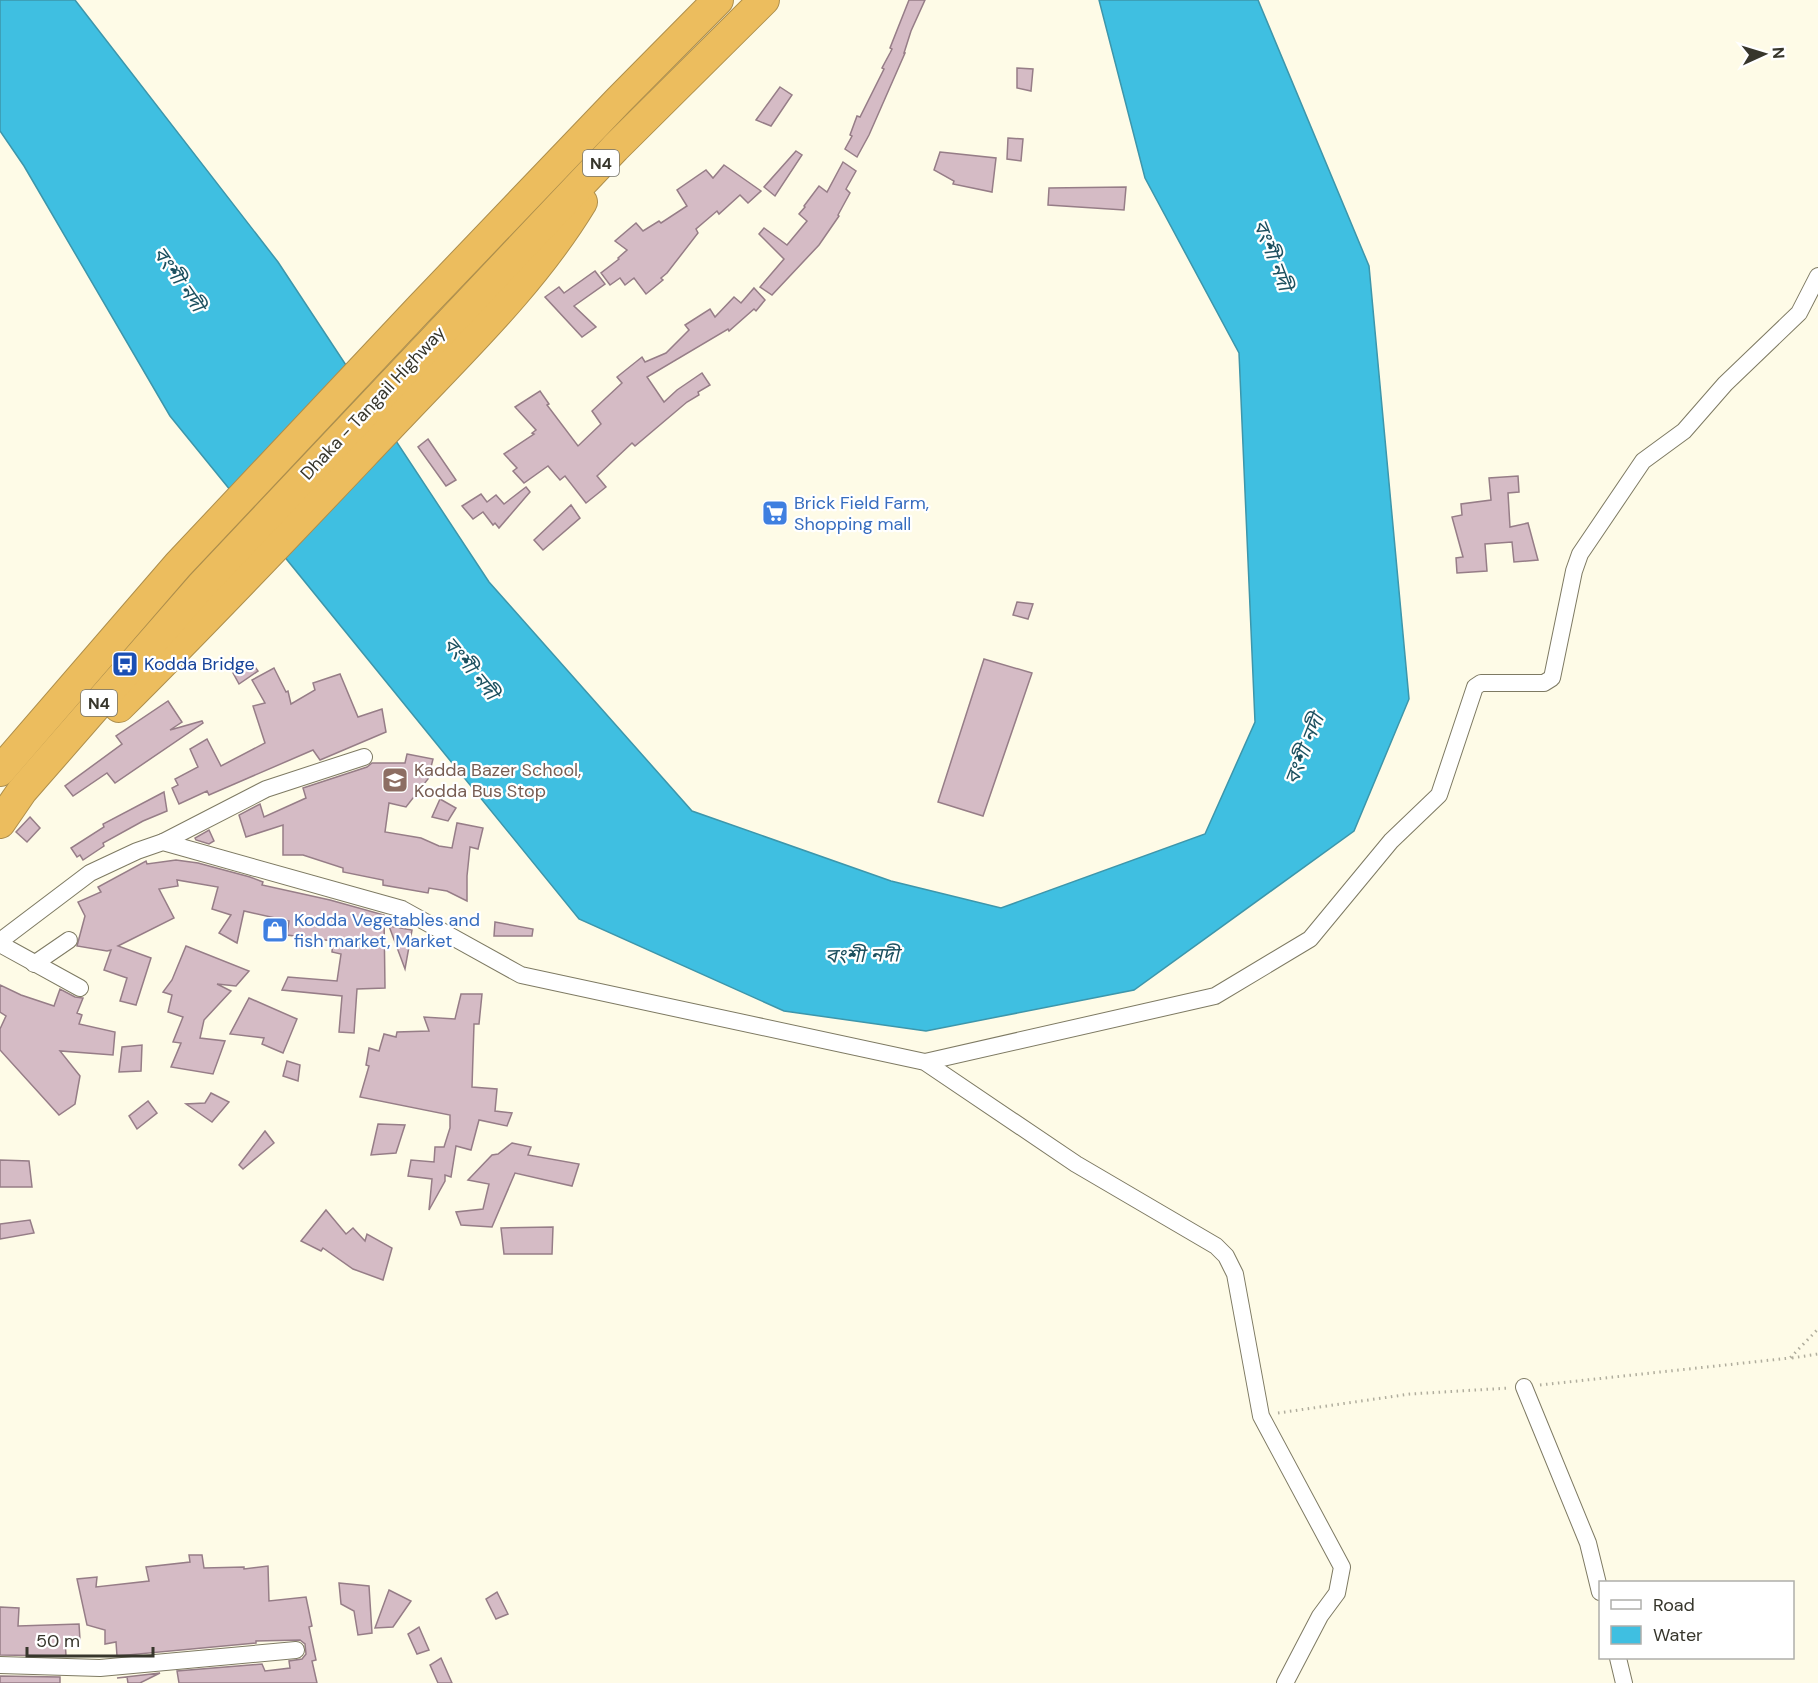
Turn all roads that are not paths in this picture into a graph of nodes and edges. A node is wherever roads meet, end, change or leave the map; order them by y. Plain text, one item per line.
1 (718, 0) edge
2 (764, 0) edge
3 (615, 148) junction
4 (1818, 276) edge
5 (212, 594) junction
6 (364, 757) dead end
7 (0, 771) edge
8 (0, 823) edge
9 (163, 842) junction
10 (69, 940) dead end
11 (0, 943) edge
12 (34, 964) junction
13 (80, 988) dead end
14 (925, 1062) junction
15 (1524, 1387) road end
16 (1599, 1588) edge
17 (296, 1650) dead end
18 (1618, 1659) edge
19 (0, 1665) edge
20 (1285, 1683) edge
21 (1624, 1683) edge

1 - 7 highway, Dhaka - Tangail Highway / N4
2 - 3 highway, Dhaka - Tangail Highway / N4
3 - 5 highway, Dhaka - Tangail Highway / N4
3 - 5 highway
4 - 14 street
5 - 8 highway, Dhaka - Tangail Highway / N4
6 - 9 street
9 - 11 street
9 - 14 street
10 - 12 street
11 - 12 street
12 - 13 street
14 - 20 street
15 - 16 street
17 - 19 street
18 - 21 street

